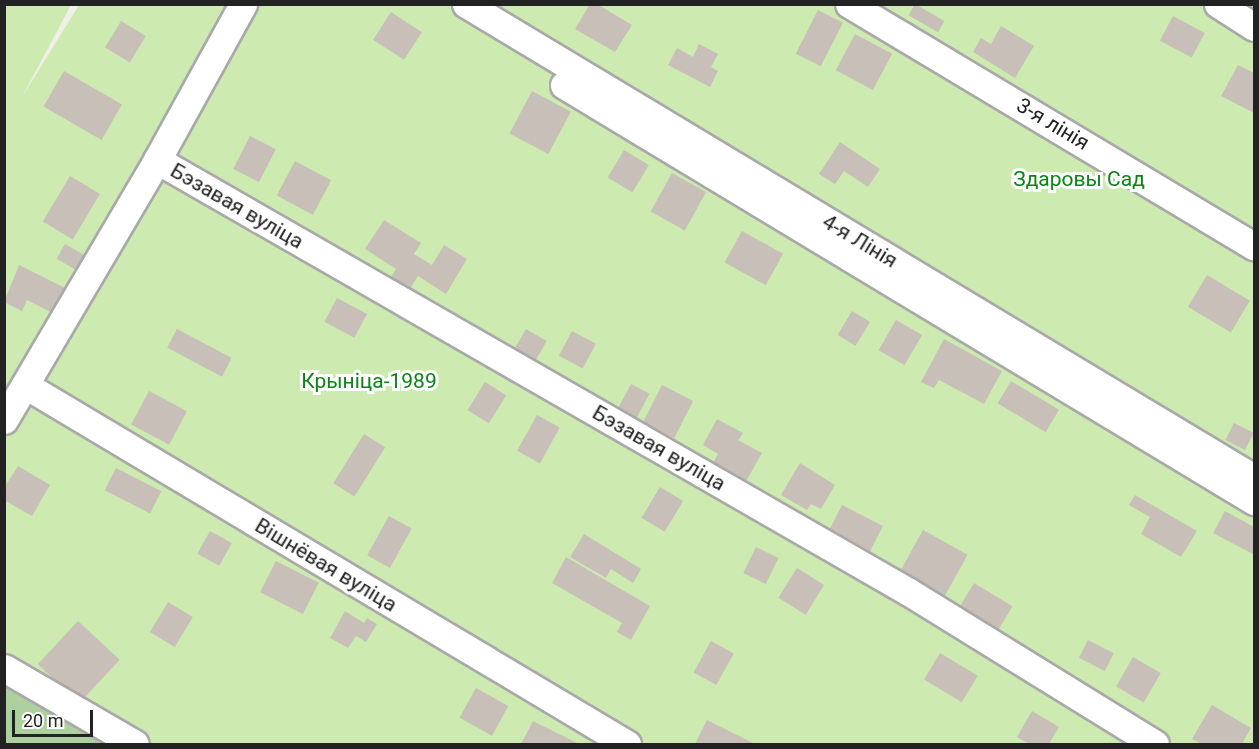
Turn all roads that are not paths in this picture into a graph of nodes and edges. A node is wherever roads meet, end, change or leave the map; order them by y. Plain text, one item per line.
1 (243, 4) edge
2 (466, 4) edge
3 (849, 4) edge
4 (1218, 4) edge
5 (502, 26) junction
6 (1254, 27) edge
7 (157, 160) junction
8 (1254, 246) edge
9 (25, 385) junction
10 (4, 420) edge
11 (1254, 478) edge
12 (1254, 501) edge
13 (4, 668) edge
14 (135, 744) edge
15 (627, 744) edge
16 (1155, 744) edge

1 - 7 street
2 - 5 street, 4-я Лінія
3 - 8 street, 3-я лінія
4 - 6 street
5 - 11 street, 4-я Лінія
5 - 12 street
7 - 9 street
7 - 16 street, Бэзавая вуліца
9 - 10 street
9 - 15 street, Вішнёвая вуліца
13 - 14 street

